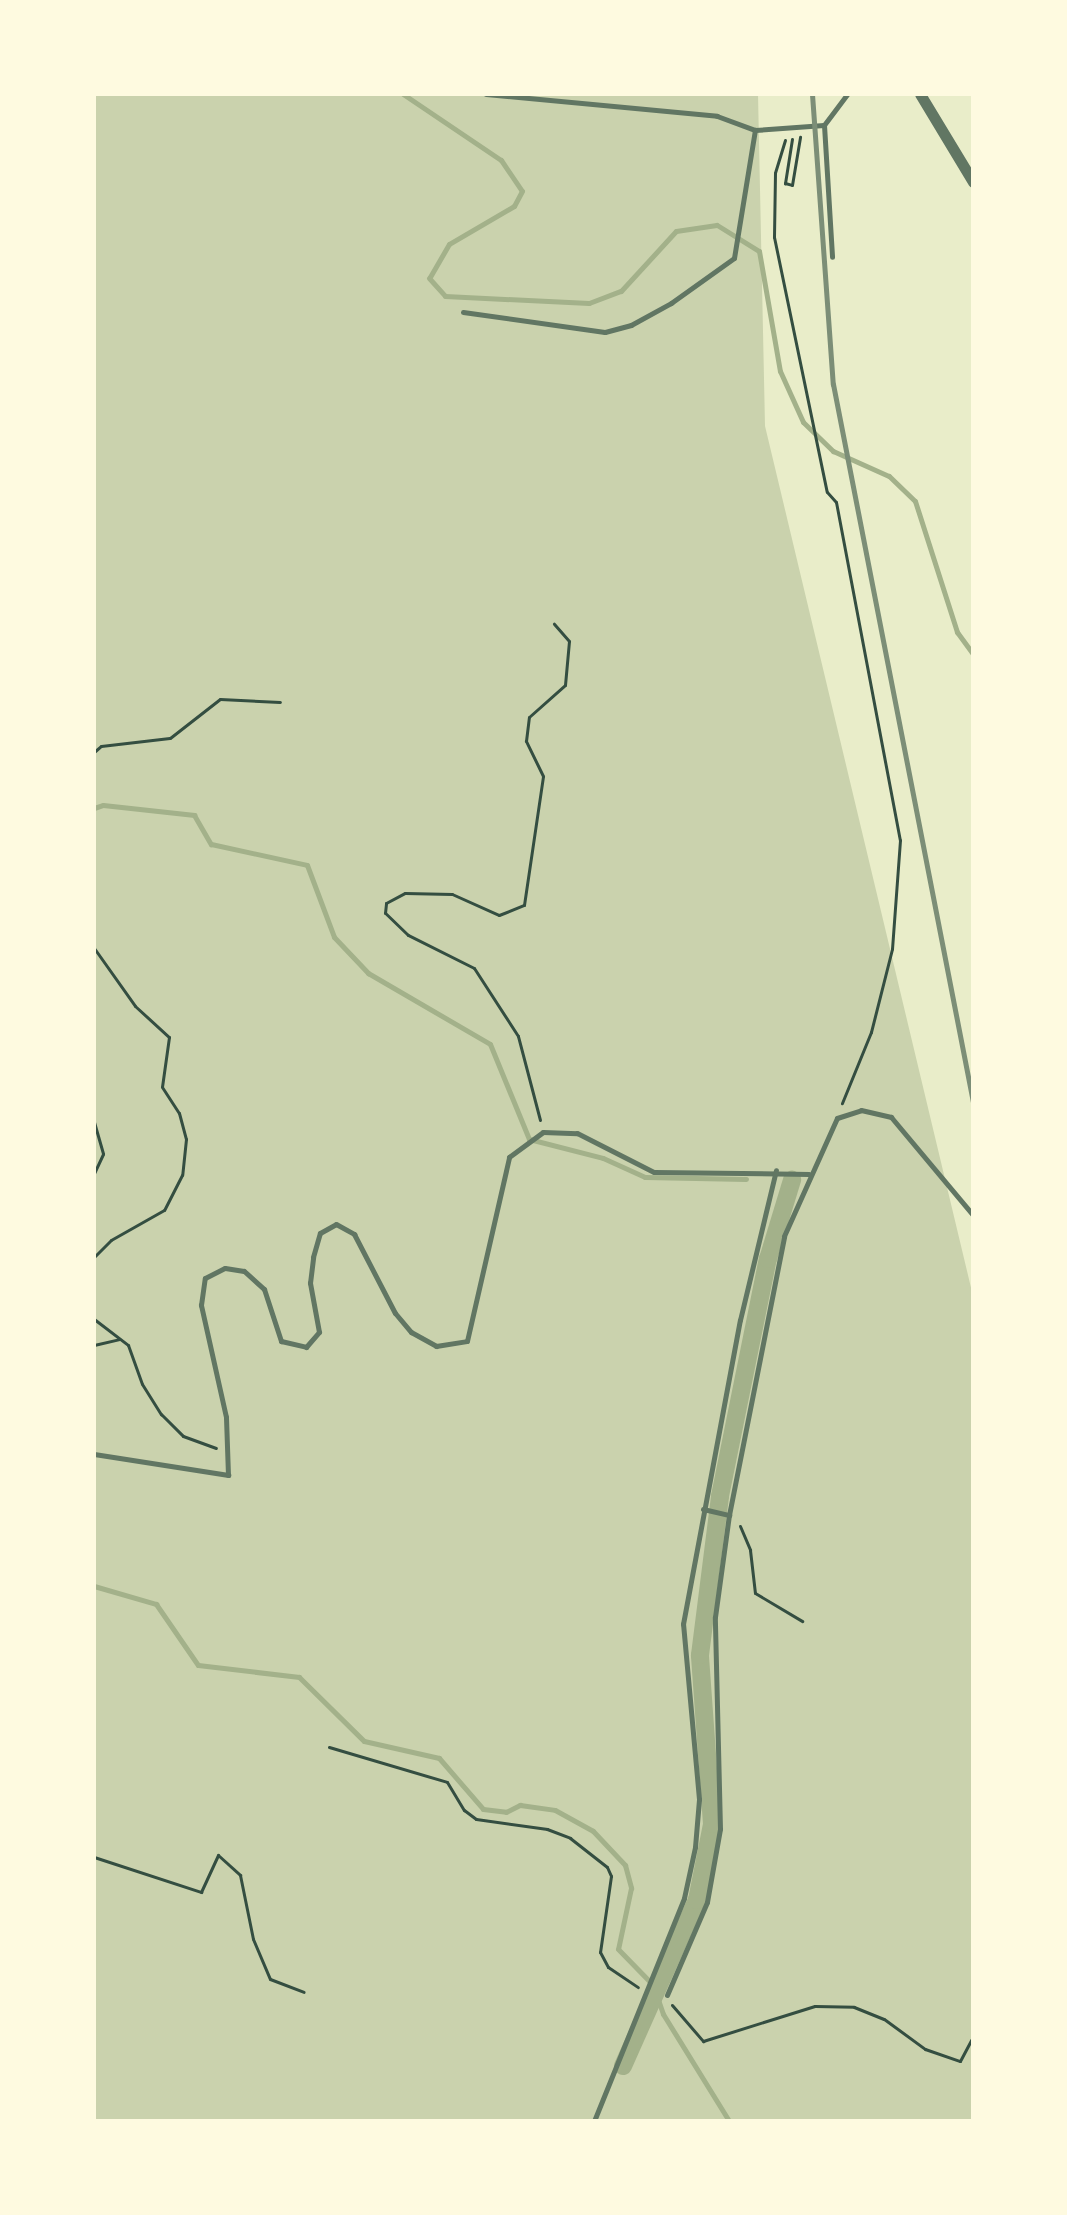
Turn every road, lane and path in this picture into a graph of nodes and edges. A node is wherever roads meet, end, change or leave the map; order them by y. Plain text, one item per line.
1 (486, 94) edge
2 (847, 94) edge
3 (920, 94) edge
4 (824, 125) junction
5 (801, 127) junction
6 (755, 130) junction
7 (973, 182) edge
8 (832, 257) dead end
9 (463, 312) dead end
10 (554, 624) dead end
11 (280, 702) dead end
12 (94, 752) edge
13 (94, 948) edge
14 (837, 1118) junction
15 (94, 1122) edge
16 (542, 1132) junction
17 (776, 1170) junction
18 (94, 1173) edge
19 (809, 1174) junction
20 (973, 1215) edge
21 (94, 1257) edge
22 (94, 1319) edge
23 (119, 1339) junction
24 (94, 1345) edge
25 (227, 1452) junction
26 (94, 1454) edge
27 (703, 1509) junction
28 (729, 1515) junction
29 (802, 1621) dead end
30 (329, 1747) dead end
31 (94, 1857) edge
32 (644, 1991) junction
33 (304, 1992) dead end
34 (667, 1995) joint
35 (971, 2040) dead end
36 (594, 2121) edge

1 - 6 lane
2 - 4 lane
3 - 7 street
4 - 5 lane
4 - 8 lane
5 - 6 lane
5 - 14 path
6 - 9 lane
10 - 16 path
11 - 12 path
13 - 21 path
14 - 19 lane
14 - 20 lane
15 - 18 path
16 - 17 lane
16 - 25 lane
17 - 19 lane
17 - 27 lane
19 - 28 lane
22 - 23 path
23 - 24 path
23 - 25 path
25 - 26 lane
27 - 28 lane
27 - 32 lane
28 - 29 path
28 - 34 lane
30 - 32 path
31 - 33 path
32 - 36 lane
34 - 35 path

